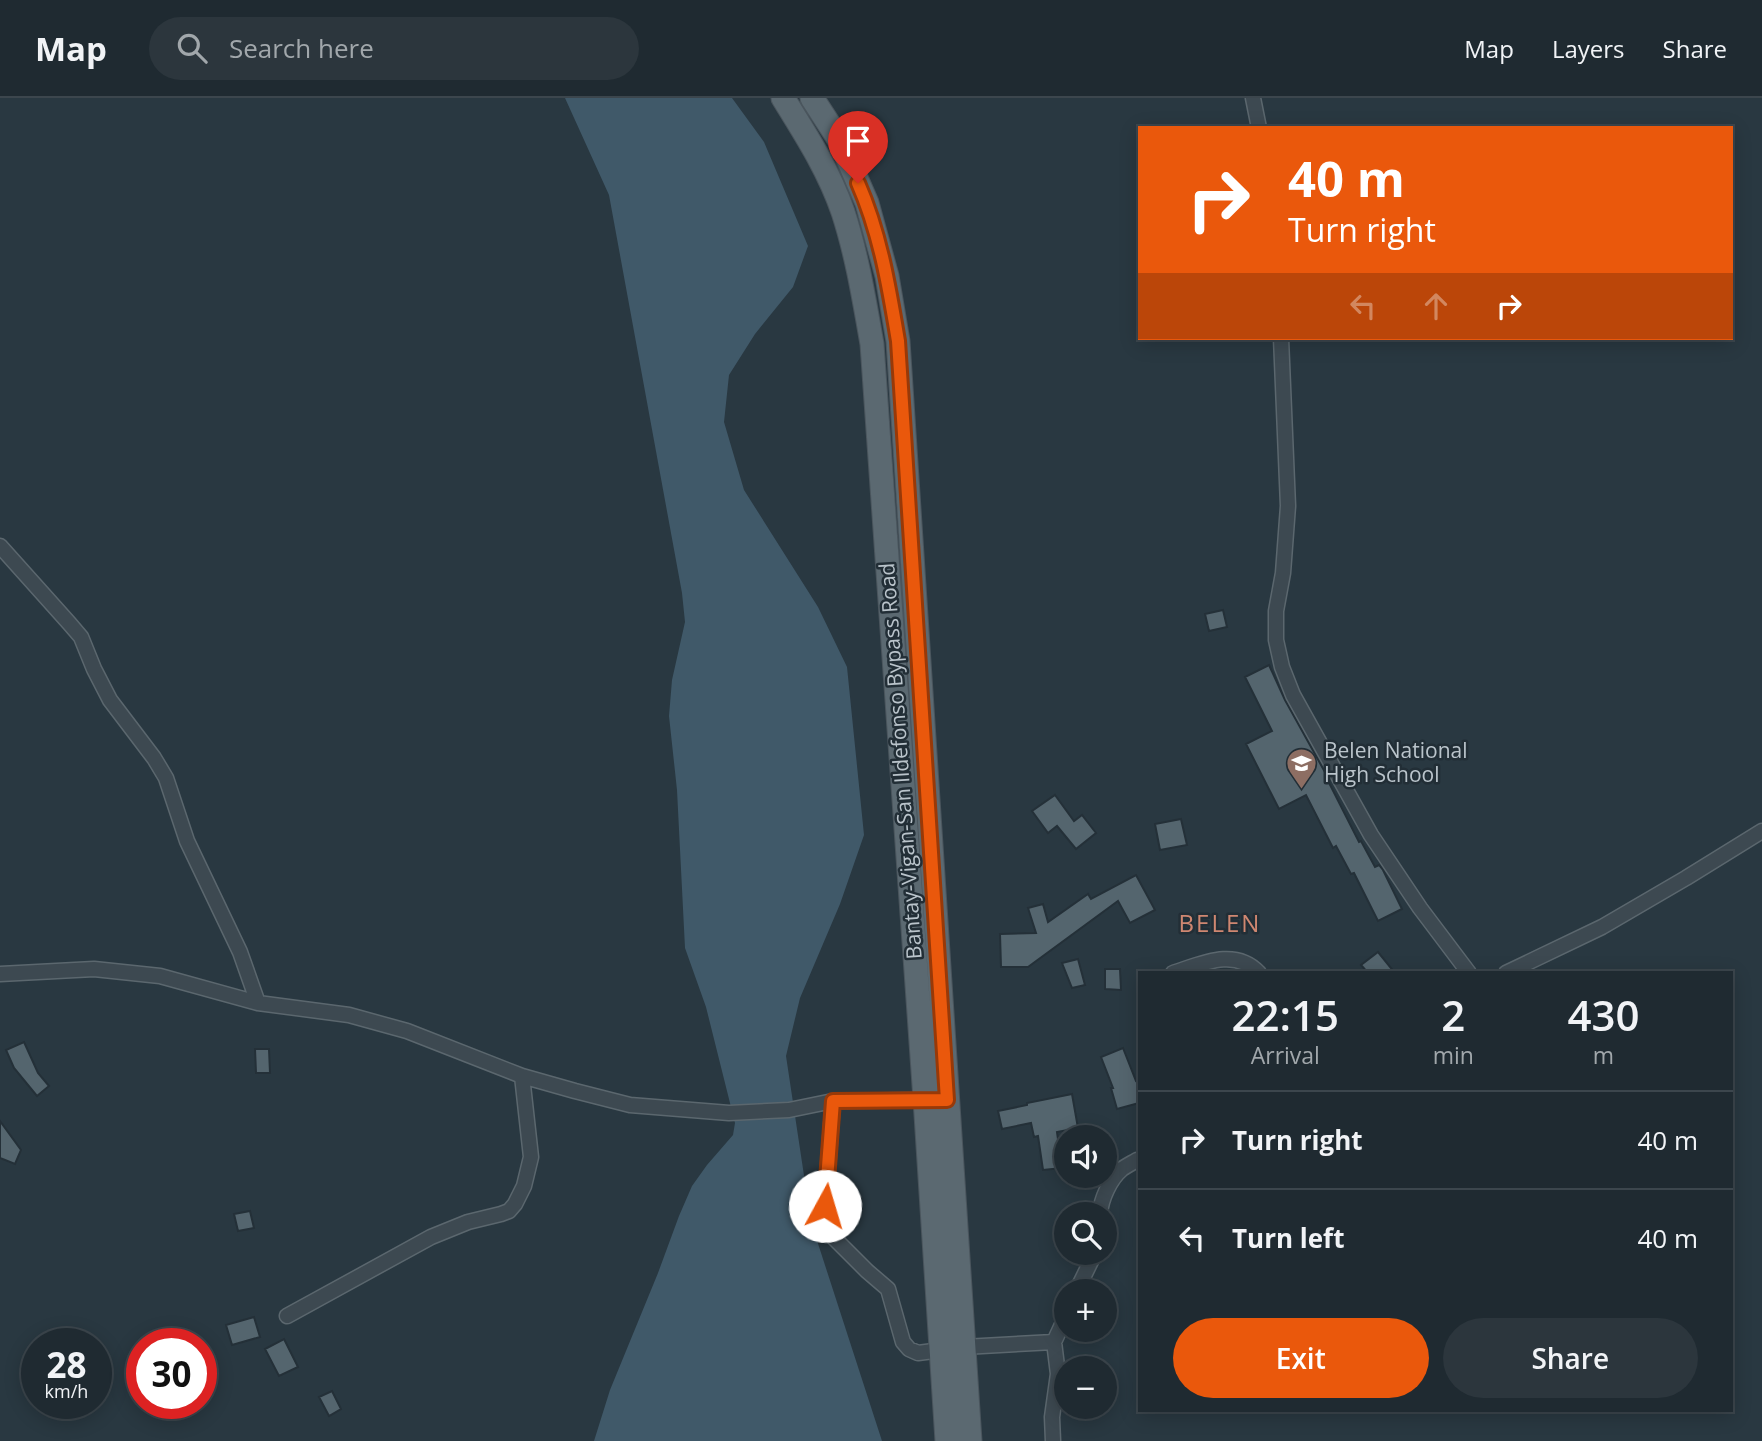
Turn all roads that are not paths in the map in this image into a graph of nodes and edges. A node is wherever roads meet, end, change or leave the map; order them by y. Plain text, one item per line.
1 (783, 98) edge
2 (812, 98) edge
3 (1254, 98) edge
4 (1259, 126) edge
5 (1281, 340) edge
6 (0, 547) edge
7 (1762, 831) edge
8 (1178, 971) edge
9 (1257, 971) edge
10 (1467, 971) edge
11 (1510, 971) edge
12 (0, 974) edge
13 (257, 1003) junction
14 (522, 1076) junction
15 (936, 1100) junction
16 (833, 1101) junction
17 (1138, 1160) edge
18 (1102, 1202) edge
19 (287, 1316) dead end
20 (1054, 1342) joint
21 (952, 1349) junction
22 (947, 1441) edge
23 (970, 1441) edge
24 (1053, 1441) edge

1 - 15 main road, Bantay-Vigan-San Ildefonso Bypass Road
2 - 15 main road, Bantay-Vigan-San Ildefonso Bypass Road
3 - 4 street
5 - 10 street
6 - 13 street
7 - 11 street
8 - 9 street
12 - 13 street
13 - 14 street
14 - 16 street
14 - 19 street
15 - 16 street
15 - 21 main road, Bantay-Vigan-San Ildefonso Bypass Road
16 - 21 street
17 - 18 street
20 - 21 street
20 - 24 street
21 - 22 main road, Bantay-Vigan-San Ildefonso Bypass Road
21 - 23 main road, Bantay-Vigan-San Ildefonso Bypass Road

